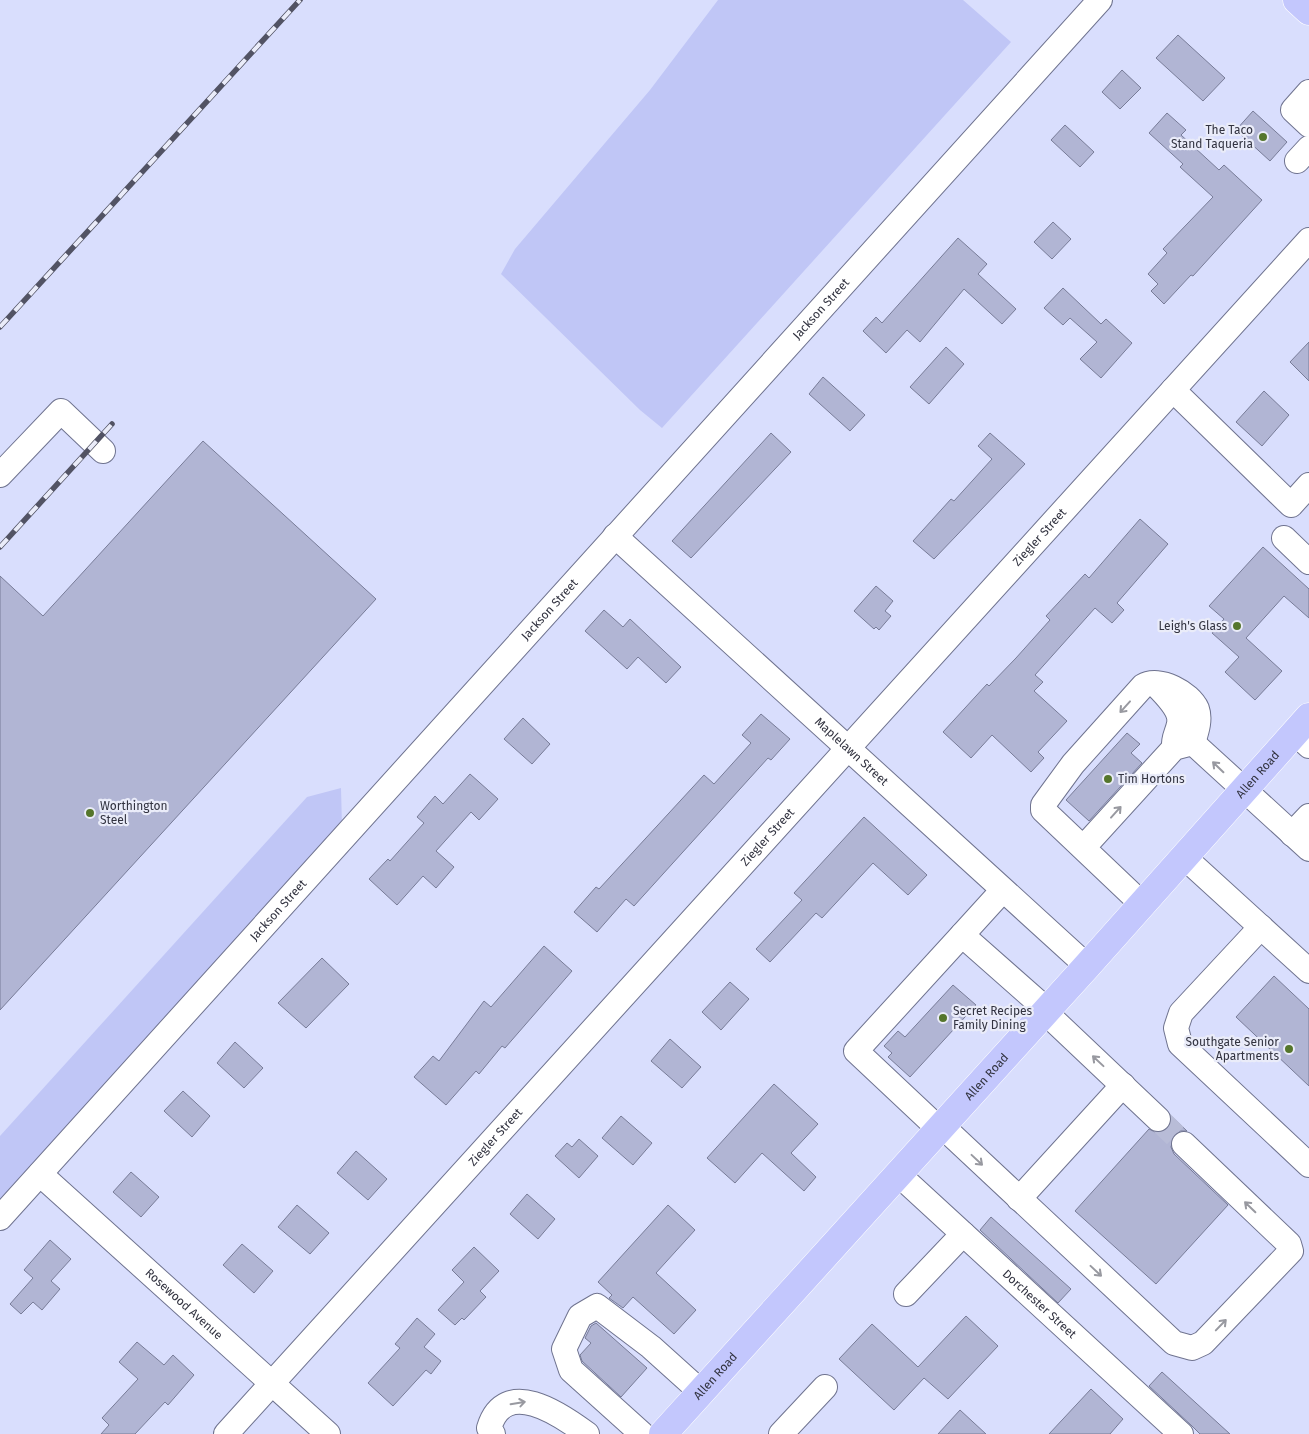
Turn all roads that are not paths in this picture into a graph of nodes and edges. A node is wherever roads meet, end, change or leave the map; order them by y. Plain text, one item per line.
1 (1100, 0) edge
2 (1309, 92) edge
3 (1309, 126) edge
4 (1309, 240) edge
5 (1173, 390) junction
6 (103, 451) dead end
7 (0, 475) edge
8 (1309, 485) edge
9 (615, 536) junction
10 (1284, 538) dead end
11 (1309, 562) edge
12 (1304, 732) edge
13 (1184, 746) junction
14 (847, 749) junction
15 (1243, 791) junction
16 (1309, 816) edge
17 (1300, 842) edge
18 (1083, 848) junction
19 (1184, 857) junction
20 (1002, 891) junction
21 (1142, 904) junction
22 (1261, 927) junction
23 (962, 935) junction
24 (1087, 966) junction
25 (1309, 971) edge
26 (1046, 1011) junction
27 (1123, 1084) junction
28 (1158, 1119) tunnel mouth
29 (940, 1128) junction
30 (1184, 1144) tunnel mouth
31 (1309, 1165) edge
32 (40, 1174) junction
33 (898, 1174) junction
34 (1019, 1200) junction
35 (0, 1218) edge
36 (962, 1234) junction
37 (906, 1294) dead end
38 (272, 1382) junction
39 (824, 1387) dead end
40 (701, 1392) junction
41 (1175, 1432) edge
42 (660, 1433) edge
43 (226, 1434) edge
44 (328, 1434) edge
45 (493, 1434) edge
46 (587, 1434) edge
47 (782, 1434) edge

1 - 9 street, Jackson Street
2 - 3 street
4 - 5 street, Ziegler Street
5 - 8 street
5 - 14 street, Ziegler Street
6 - 7 street
9 - 14 street, Maplelawn Street
9 - 32 street, Jackson Street
10 - 11 street
12 - 15 main road, Allen Road
15 -> 13 street
18 -> 13 street
13 -> 18 street
14 - 20 street, Maplelawn Street
14 - 38 street, Ziegler Street
15 - 17 street
15 - 19 main road, Allen Road
16 - 17 street
18 - 21 street
19 - 21 main road, Allen Road
19 - 22 street
20 - 23 street
20 - 24 street, Maplelawn Street
21 - 24 main road, Allen Road
22 - 25 street
22 - 31 street
23 - 26 street
23 - 29 street
24 - 26 main road, Allen Road
27 -> 26 street
26 - 29 main road, Allen Road
27 - 28 street
27 - 34 street
29 - 33 main road, Allen Road
29 -> 34 street
34 -> 30 street
32 - 35 street, Jackson Street
32 - 38 street, Rosewood Avenue
33 - 36 street, Dorchester Street
33 - 40 main road, Allen Road
36 - 37 street
36 - 41 street, Dorchester Street
38 - 43 street, Ziegler Street
38 - 44 street, Rosewood Avenue
39 - 47 street
40 - 42 main road, Allen Road
40 - 42 street
45 -> 46 street

